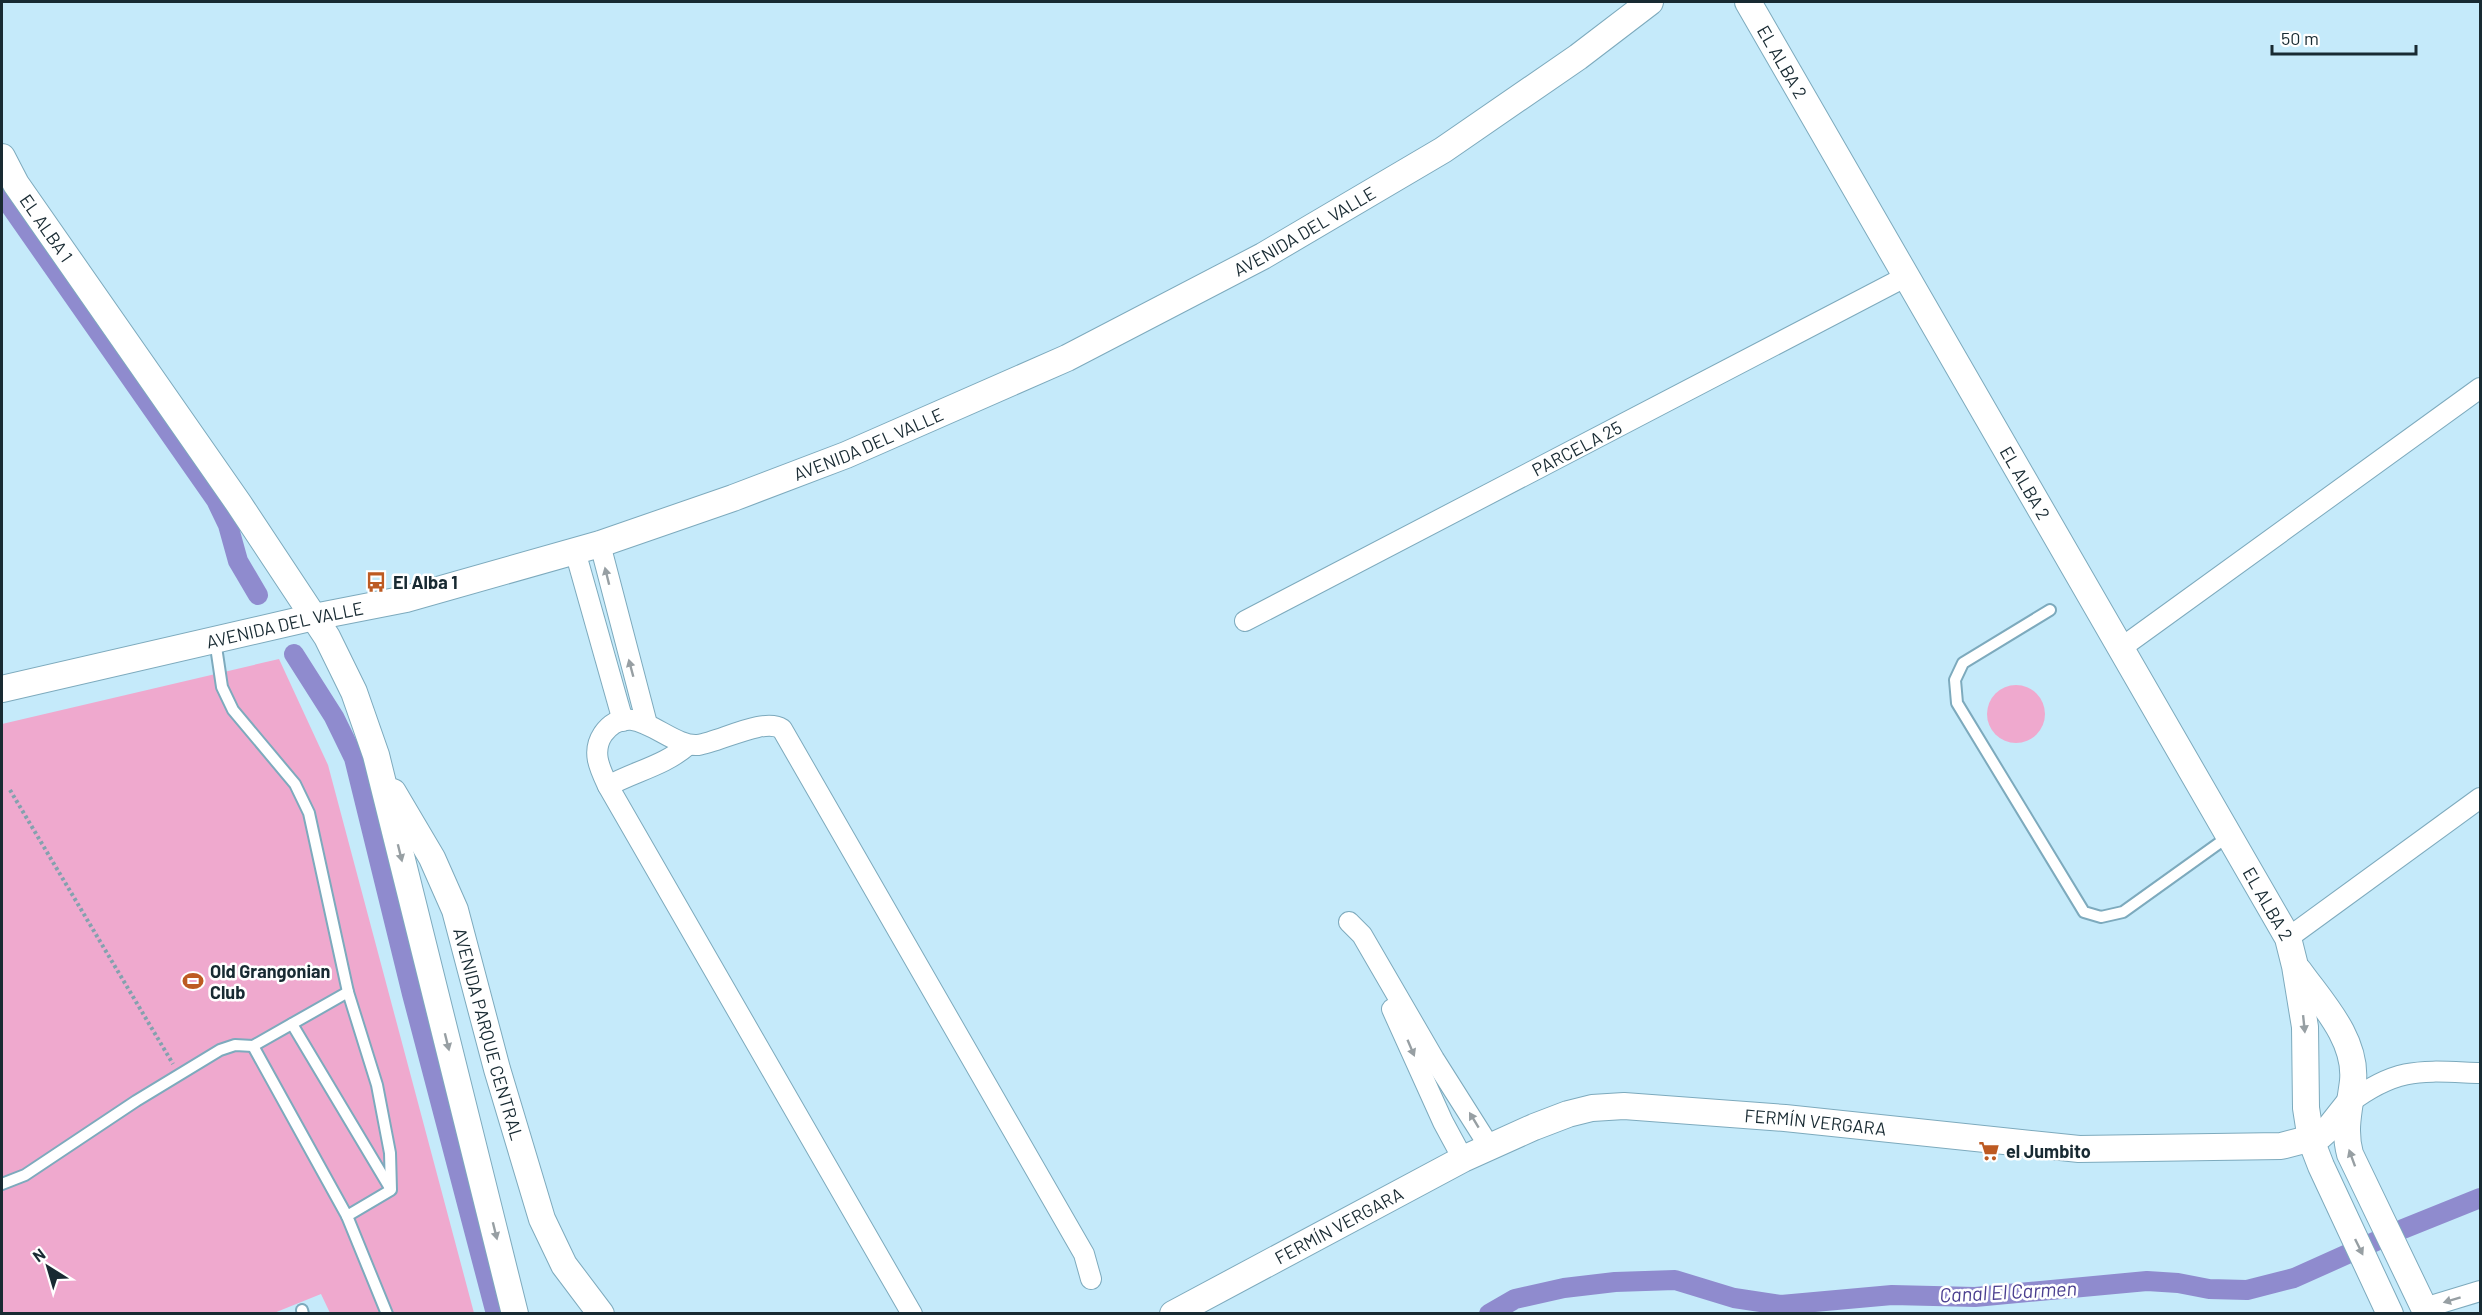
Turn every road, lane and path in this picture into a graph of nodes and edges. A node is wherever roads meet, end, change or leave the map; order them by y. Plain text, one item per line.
1 (1650, 2) edge
2 (1748, 2) edge
3 (2, 157) edge
4 (1907, 276) junction
5 (2481, 388) edge
6 (600, 543) junction
7 (575, 551) junction
8 (2050, 610) dead end
9 (314, 617) junction
10 (1245, 621) dead end
11 (215, 640) junction
12 (2121, 648) junction
13 (2, 688) edge
14 (624, 721) junction
15 (647, 724) junction
16 (688, 745) junction
17 (376, 755) junction
18 (608, 786) junction
19 (10, 790) dead end
20 (2481, 798) edge
21 (2229, 836) junction
22 (2288, 938) junction
23 (2295, 966) junction
24 (348, 992) junction
25 (292, 1024) junction
26 (253, 1046) junction
27 (2481, 1073) edge
28 (179, 1075) junction
29 (2349, 1103) junction
30 (2311, 1140) junction
31 (1489, 1146) junction
32 (1463, 1159) junction
33 (2, 1184) edge
34 (391, 1190) junction
35 (347, 1216) junction
36 (1091, 1279) dead end
37 (2481, 1291) edge
38 (2421, 1312) edge
39 (387, 1314) edge
40 (515, 1314) edge
41 (601, 1314) edge
42 (912, 1314) edge
43 (1173, 1314) edge
44 (2390, 1314) edge

1 - 6 street, AVENIDA DEL VALLE
2 - 4 street, EL ALBA 2
3 - 9 street, EL ALBA 1
4 - 10 street, PARCELA 25
4 - 12 street, EL ALBA 2
5 - 12 street
6 - 7 street, AVENIDA DEL VALLE
15 -> 6 street
7 - 9 street, AVENIDA DEL VALLE
7 - 14 street
8 - 21 lane
9 - 11 street, AVENIDA DEL VALLE
9 - 17 street, EL ALBA 1
11 - 13 street, AVENIDA DEL VALLE
11 - 24 lane
12 - 21 street, EL ALBA 2
14 - 15 street
14 - 18 street
15 - 16 street
16 - 18 street
16 - 36 street
17 -> 40 street
17 - 41 street, AVENIDA PARQUE CENTRAL
18 - 42 street
19 - 28 path
20 - 22 street
21 - 22 street, EL ALBA 2
22 - 23 street, EL ALBA 2
23 - 29 street, EL ALBA 2
23 -> 30 street, EL ALBA 2
24 - 25 lane
24 - 34 lane
25 - 26 lane
25 - 34 lane
26 - 28 lane
26 - 35 lane
27 - 29 street, FERMÍN VERGARA
28 - 33 lane
29 - 30 street, FERMÍN VERGARA
38 -> 29 street, EL ALBA 2
30 - 31 street, FERMÍN VERGARA
30 -> 44 street, EL ALBA 2
31 - 32 street, FERMÍN VERGARA
31 -> 32 street
32 - 43 street, FERMÍN VERGARA
34 - 35 lane
35 - 39 lane
37 -> 38 street

